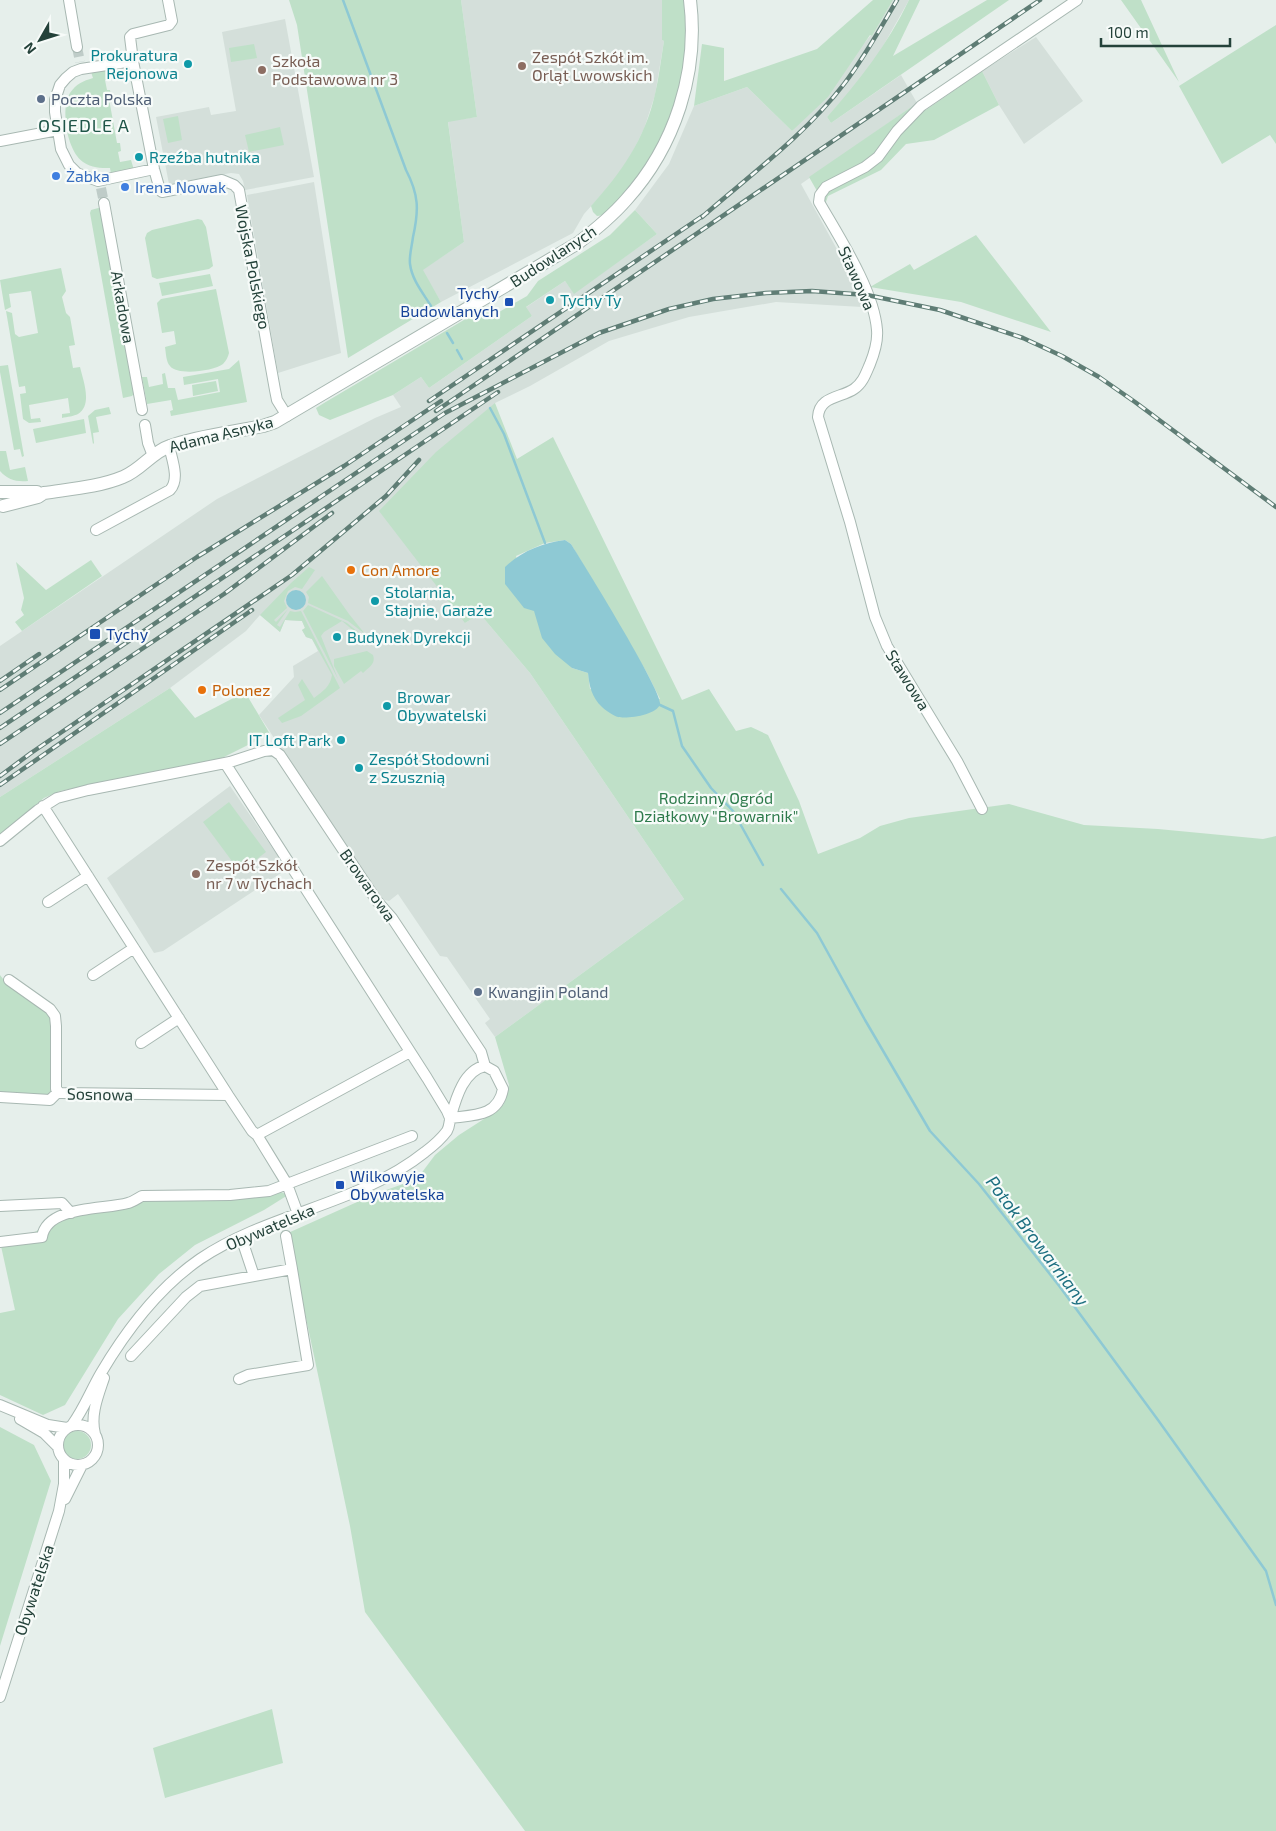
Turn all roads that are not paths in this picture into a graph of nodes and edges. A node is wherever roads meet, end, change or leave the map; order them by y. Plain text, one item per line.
1 (69, 0) edge
2 (168, 0) edge
3 (690, 0) edge
4 (1077, 0) edge
5 (77, 47) tunnel mouth
6 (133, 61) junction
7 (58, 130) junction
8 (0, 141) edge
9 (154, 169) junction
10 (104, 203) tunnel mouth
11 (142, 410) dead end
12 (287, 416) junction
13 (145, 425) dead end
14 (169, 446) junction
15 (153, 456) junction
16 (1, 491) edge
17 (44, 493) junction
18 (2, 509) edge
19 (96, 530) dead end
20 (225, 763) junction
21 (43, 806) junction
22 (982, 809) dead end
23 (0, 841) edge
24 (88, 876) junction
25 (48, 902) dead end
26 (134, 948) junction
27 (93, 975) dead end
28 (9, 980) dead end
29 (179, 1018) junction
30 (141, 1043) dead end
31 (410, 1052) junction
32 (485, 1066) junction
33 (58, 1092) junction
34 (228, 1095) junction
35 (0, 1097) edge
36 (450, 1118) junction
37 (257, 1135) junction
38 (412, 1136) dead end
39 (287, 1184) junction
40 (0, 1206) edge
41 (71, 1213) junction
42 (298, 1214) junction
43 (286, 1236) dead end
44 (241, 1237) junction
45 (0, 1242) edge
46 (292, 1269) junction
47 (254, 1276) junction
48 (131, 1356) dead end
49 (108, 1363) junction
50 (239, 1379) dead end
51 (5, 1408) edge
52 (69, 1426) junction
53 (96, 1434) junction
54 (58, 1447) junction
55 (64, 1459) junction
56 (82, 1465) junction
57 (59, 1511) junction
58 (0, 1697) edge

1 - 5 street
2 - 6 street
3 - 12 street, Budowlanych
4 - 22 street, Stawowa
6 - 7 street
6 - 9 street
7 - 8 street
7 - 9 street
9 - 12 street, Wojska Polskiego
10 - 11 street, Arkadowa
12 - 14 street, Adama Asnyka
13 - 15 street
14 - 15 street, Adama Asnyka
14 - 19 street
15 - 17 street, Adama Asnyka
16 - 17 street, Adama Asnyka
16 - 18 street
17 - 18 street, Adama Asnyka
20 - 21 street, Browarowa
20 - 31 street
20 - 32 street, Browarowa
21 - 23 street, Browarowa
21 - 24 street
24 - 25 street
24 - 26 street
26 - 27 street
26 - 29 street
28 - 33 street, Sosnowa
29 - 30 street
29 - 34 street
31 - 36 street
31 - 37 street
32 - 36 street, Obywatelska
32 - 36 street
33 - 34 street, Sosnowa
33 - 35 street
34 - 37 street
36 - 42 street, Obywatelska
37 - 39 street
38 - 39 street, Obywatelska
39 - 41 street, Obywatelska
39 - 42 street
40 - 41 street
41 - 45 street
42 - 44 street, Obywatelska
43 - 46 street
44 - 47 street
44 - 49 street, Obywatelska
46 - 47 street
46 - 50 street
47 - 48 street
49 - 52 street, Obywatelska
49 - 53 street, Obywatelska
51 - 52 street
51 - 54 street
52 - 53 street
52 - 54 street
53 - 56 street
54 - 55 street
55 - 56 street
55 - 57 street, Obywatelska
56 - 57 street, Obywatelska
57 - 58 street, Obywatelska

